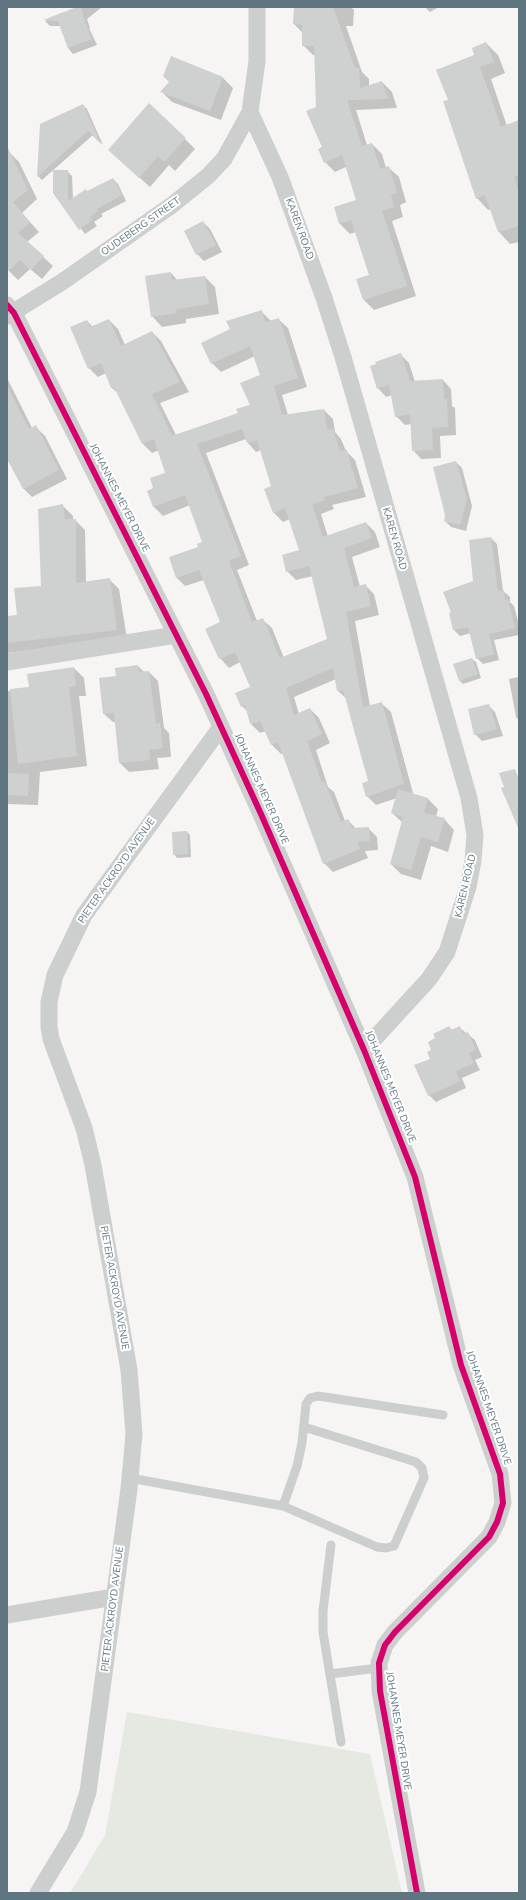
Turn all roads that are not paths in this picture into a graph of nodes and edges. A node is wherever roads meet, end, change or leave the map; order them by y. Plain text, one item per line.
1 (257, 7) edge
2 (250, 112) junction
3 (9, 311) edge
4 (176, 635) junction
5 (7, 662) edge
6 (222, 727) junction
7 (364, 1050) junction
8 (443, 1415) dead end
9 (304, 1427) junction
10 (130, 1478) junction
11 (283, 1506) junction
12 (331, 1545) dead end
13 (114, 1597) junction
14 (7, 1616) edge
15 (378, 1668) junction
16 (330, 1674) junction
17 (341, 1742) dead end
18 (38, 1893) edge
19 (417, 1893) edge

1 - 2 street
2 - 3 street, OUDEBERG STREET
2 - 7 street, KAREN ROAD
3 - 4 street, JOHANNES MEYER DRIVE
4 - 5 street
4 - 6 street, JOHANNES MEYER DRIVE
6 - 7 street, JOHANNES MEYER DRIVE
6 - 10 street, PIETER ACKROYD AVENUE
7 - 15 street, JOHANNES MEYER DRIVE
8 - 9 lane
9 - 11 lane
9 - 11 lane
10 - 11 lane
10 - 13 street, PIETER ACKROYD AVENUE
12 - 16 lane
13 - 14 street
13 - 18 street, PIETER ACKROYD AVENUE
15 - 16 lane
15 - 19 street, JOHANNES MEYER DRIVE
16 - 17 lane

